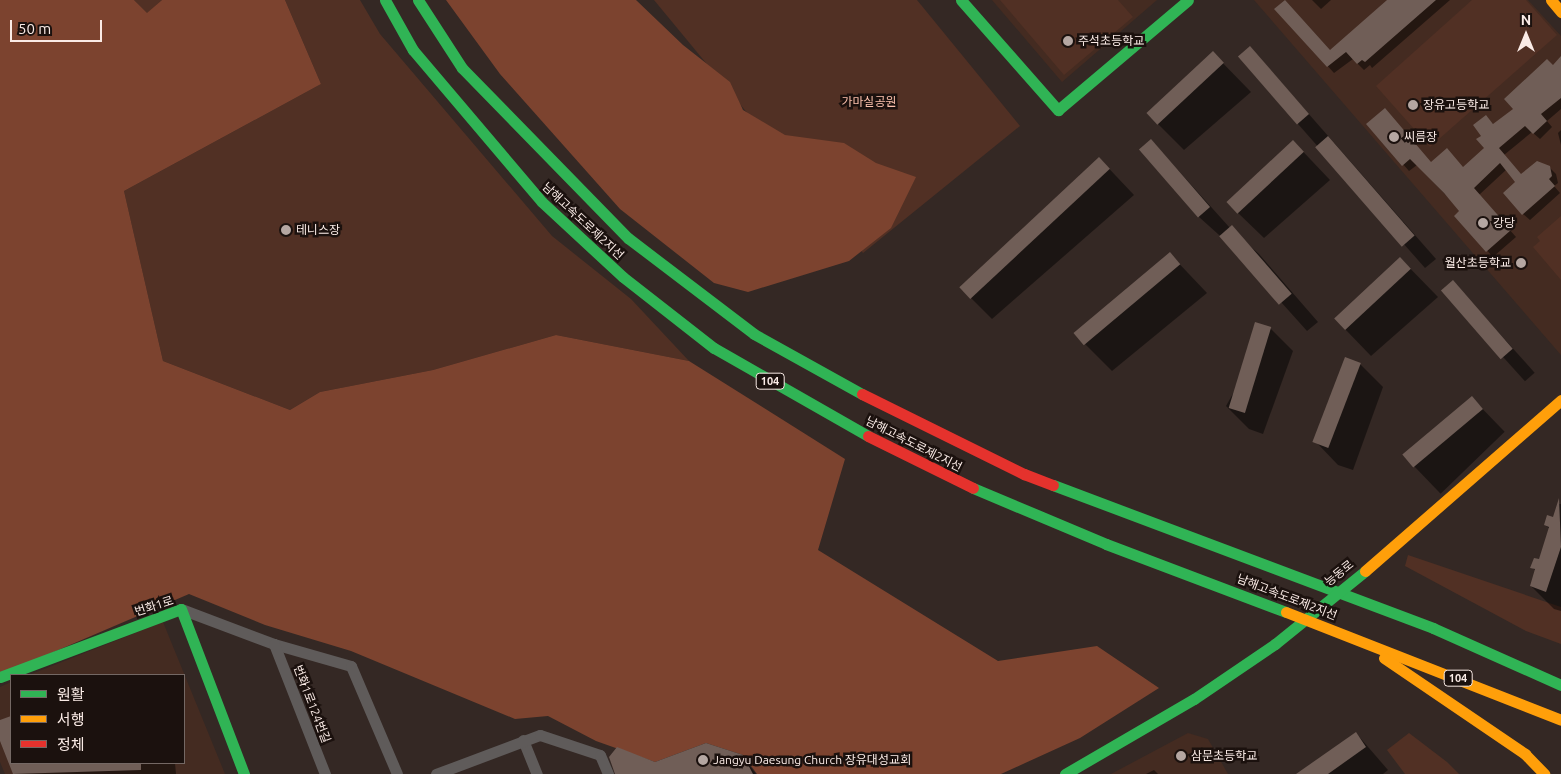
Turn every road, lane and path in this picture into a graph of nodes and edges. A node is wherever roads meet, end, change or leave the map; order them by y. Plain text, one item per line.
1 (385, 0) edge
2 (418, 0) edge
3 (961, 0) edge
4 (1188, 0) edge
5 (1551, 0) edge
6 (1561, 12) edge
7 (1561, 400) edge
8 (181, 609) junction
9 (1433, 628) junction
10 (1354, 637) junction
11 (274, 644) junction
12 (1561, 672) edge
13 (10, 674) edge
14 (1561, 685) edge
15 (1561, 720) edge
16 (523, 740) junction
17 (464, 769) edge
18 (244, 774) edge
19 (325, 774) edge
20 (397, 774) edge
21 (436, 774) edge
22 (537, 774) edge
23 (608, 774) edge
24 (1065, 774) edge
25 (1544, 774) edge

1 - 10 main road, 남해고속도로제2지선 / 104
2 - 9 main road, 남해고속도로제2지선 / 104
3 - 4 main road
5 - 6 main road
7 - 24 main road, 능동로
8 - 11 street
8 - 13 main road, 번화1로
8 - 18 main road, 번화1로
9 - 12 main road
9 - 14 main road, 남해고속도로제2지선 / 104
10 - 15 main road, 남해고속도로제2지선 / 104
10 - 25 main road
11 - 19 street, 번화1로124번길
11 - 20 street
16 - 17 street
16 - 22 street
16 - 23 street
17 - 21 street

